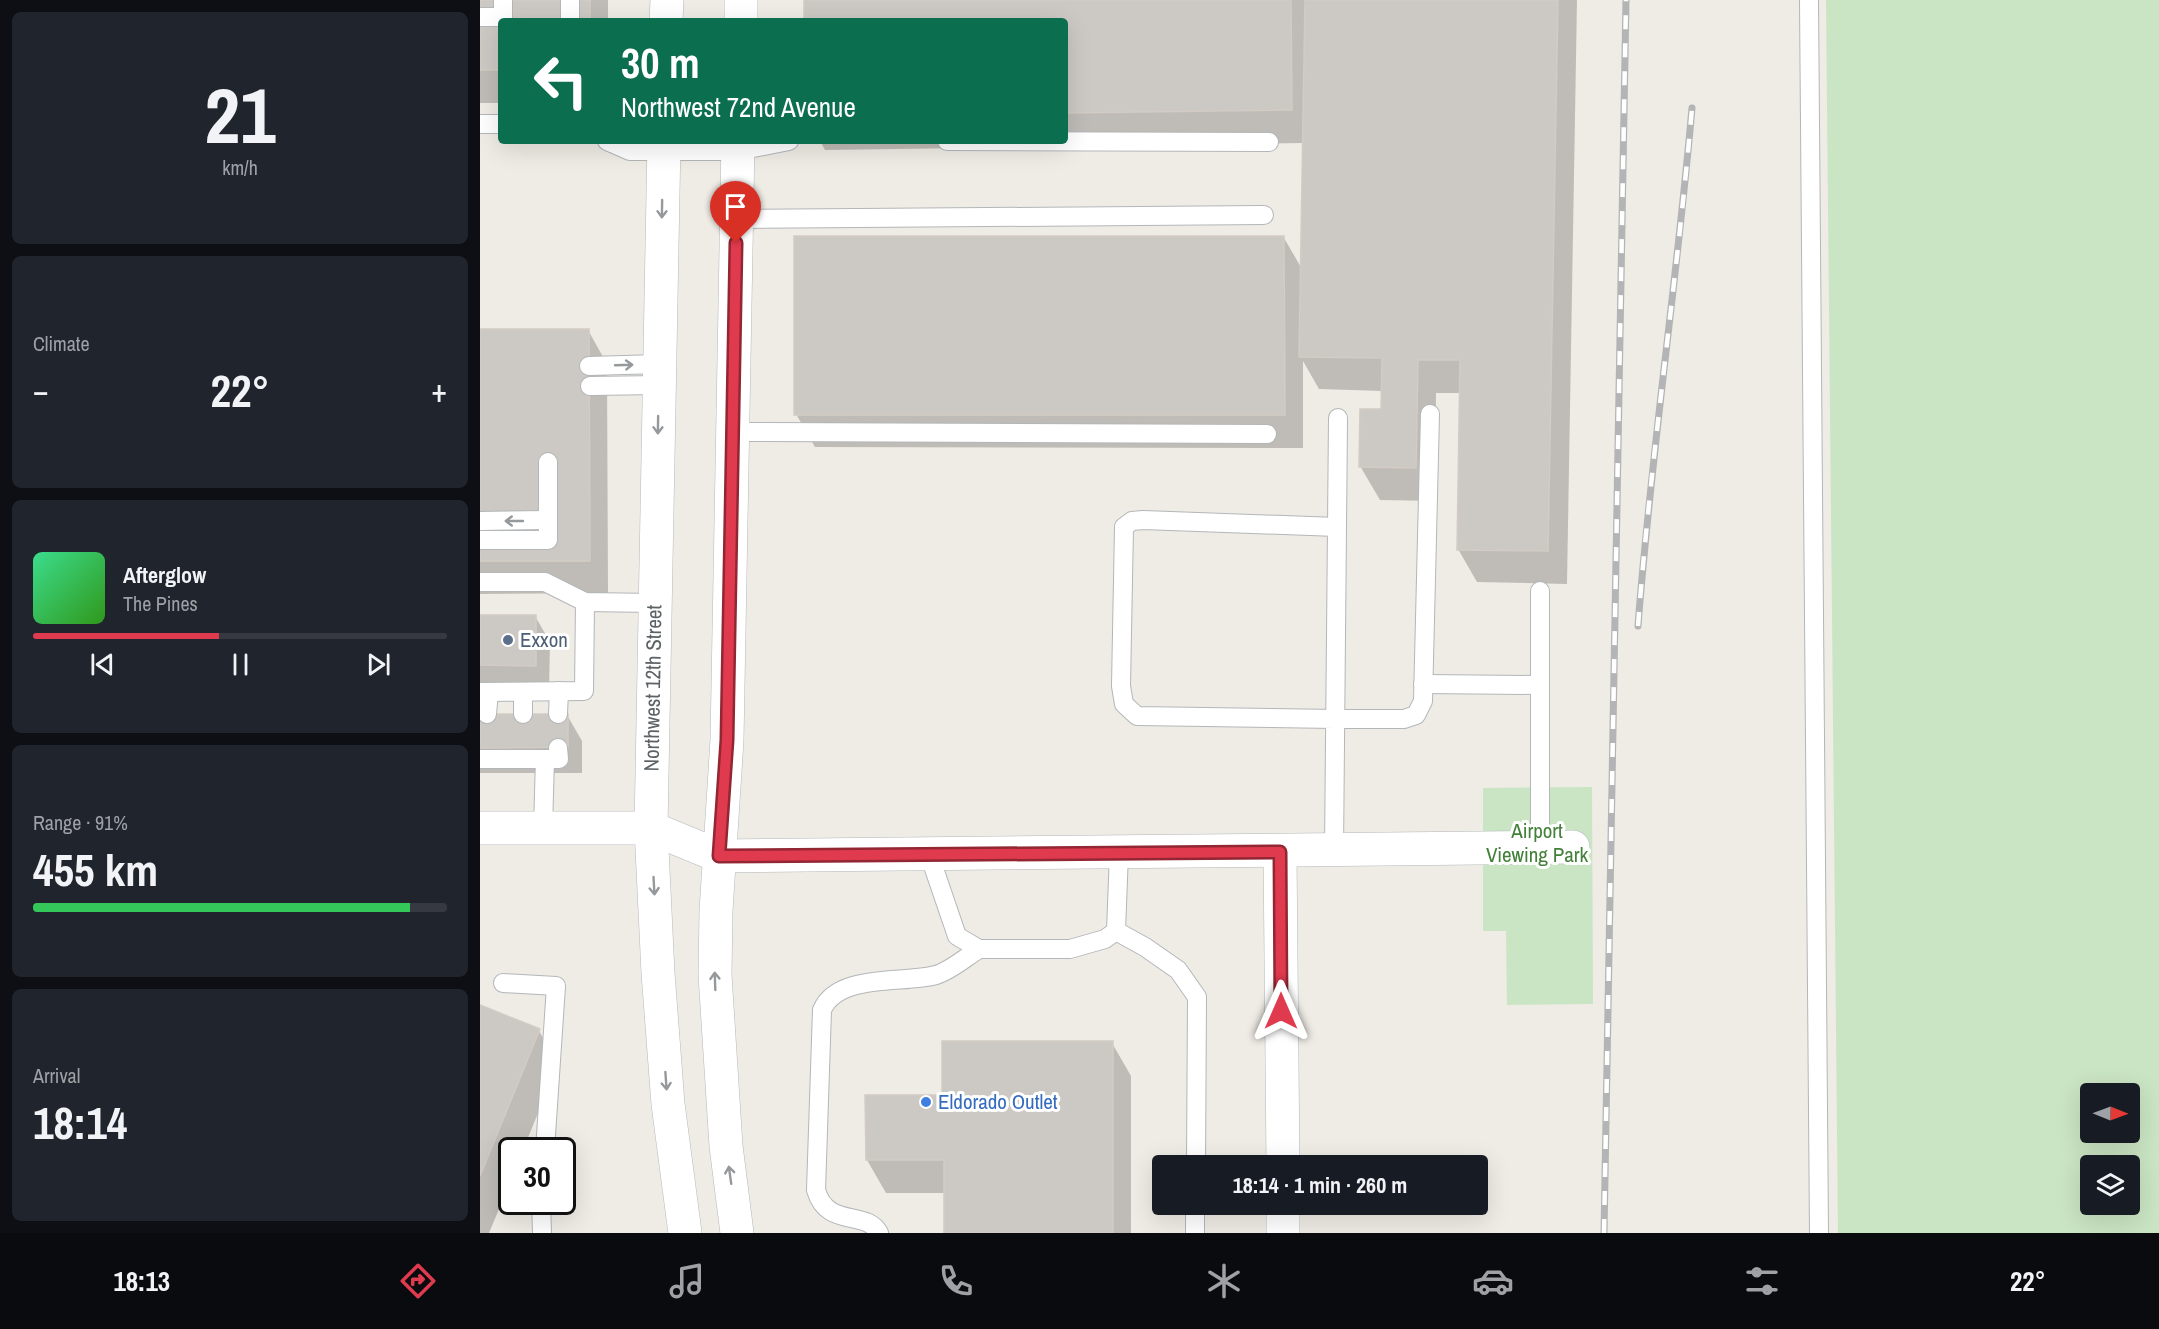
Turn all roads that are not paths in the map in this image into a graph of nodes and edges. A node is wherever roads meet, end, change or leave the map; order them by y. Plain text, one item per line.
1 (503, 0) edge
2 (570, 0) edge
3 (667, 0) edge
4 (741, 0) edge
5 (1809, 0) edge
6 (480, 17) edge
7 (570, 18) edge
8 (666, 18) edge
9 (741, 18) edge
10 (480, 124) edge
11 (498, 124) edge
12 (1068, 141) edge
13 (1269, 142) dead end
14 (614, 144) edge
15 (758, 144) edge
16 (664, 146) edge
17 (738, 146) edge
18 (1264, 215) dead end
19 (737, 219) junction
20 (589, 366) dead end
21 (659, 375) junction
22 (590, 386) dead end
23 (1430, 414) dead end
24 (1338, 418) dead end
25 (733, 432) junction
26 (1267, 434) dead end
27 (548, 462) dead end
28 (548, 520) junction
29 (480, 521) edge
30 (1337, 527) junction
31 (480, 540) edge
32 (480, 582) edge
33 (1540, 591) dead end
34 (585, 602) junction
35 (654, 603) junction
36 (1423, 684) junction
37 (1539, 685) junction
38 (559, 691) junction
39 (484, 692) edge
40 (523, 692) junction
41 (487, 714) dead end
42 (523, 714) dead end
43 (558, 714) dead end
44 (1336, 719) junction
45 (485, 755) edge
46 (480, 828) edge
47 (543, 828) junction
48 (651, 828) junction
49 (1573, 847) dead end
50 (1540, 848) junction
51 (1334, 851) junction
52 (1280, 852) junction
53 (1119, 853) junction
54 (929, 854) junction
55 (719, 856) junction
56 (1116, 931) junction
57 (979, 949) junction
58 (503, 983) dead end
59 (546, 1137) edge
60 (1196, 1155) edge
61 (1282, 1155) edge
62 (542, 1215) edge
63 (1195, 1215) edge
64 (1283, 1215) edge
65 (542, 1233) edge
66 (685, 1233) edge
67 (737, 1233) edge
68 (879, 1233) edge
69 (1195, 1233) edge
70 (1283, 1233) edge
71 (1819, 1233) edge

1 - 6 lane
2 - 7 lane
3 - 8 main road
4 - 9 main road
5 - 71 lane
10 - 11 lane
12 - 13 lane
14 - 16 lane
15 - 17 lane
16 - 17 lane
16 -> 21 main road, Northwest 12th Street
17 - 19 main road
18 - 19 lane
19 - 25 main road
20 -> 21 lane
21 - 22 lane
21 -> 35 main road, Northwest 12th Street
23 - 36 lane
24 - 30 lane
25 - 26 lane
25 - 55 main road
27 - 28 lane
28 -> 29 lane
28 - 31 lane
30 - 44 lane
30 - 44 lane
32 - 34 lane
33 - 37 lane
34 - 35 lane
34 - 38 lane
35 - 48 main road, Northwest 12th Street
36 - 37 lane
36 - 44 lane
37 - 50 lane
38 - 40 lane
38 - 43 lane
39 - 40 lane
39 - 41 lane
40 - 42 lane
44 - 51 lane
45 - 47 lane
46 - 47 main road
47 - 48 main road
48 - 55 main road
48 -> 66 main road, Northwest 12th Street
49 - 50 main road
50 - 51 main road
51 - 52 main road
52 - 53 main road
52 - 61 main road
53 - 54 main road
53 - 56 lane
54 - 55 main road
54 - 57 lane
67 -> 55 main road
56 - 57 lane
56 - 60 lane
57 - 68 lane
58 - 59 lane
62 - 65 lane
63 - 69 lane
64 - 70 main road

